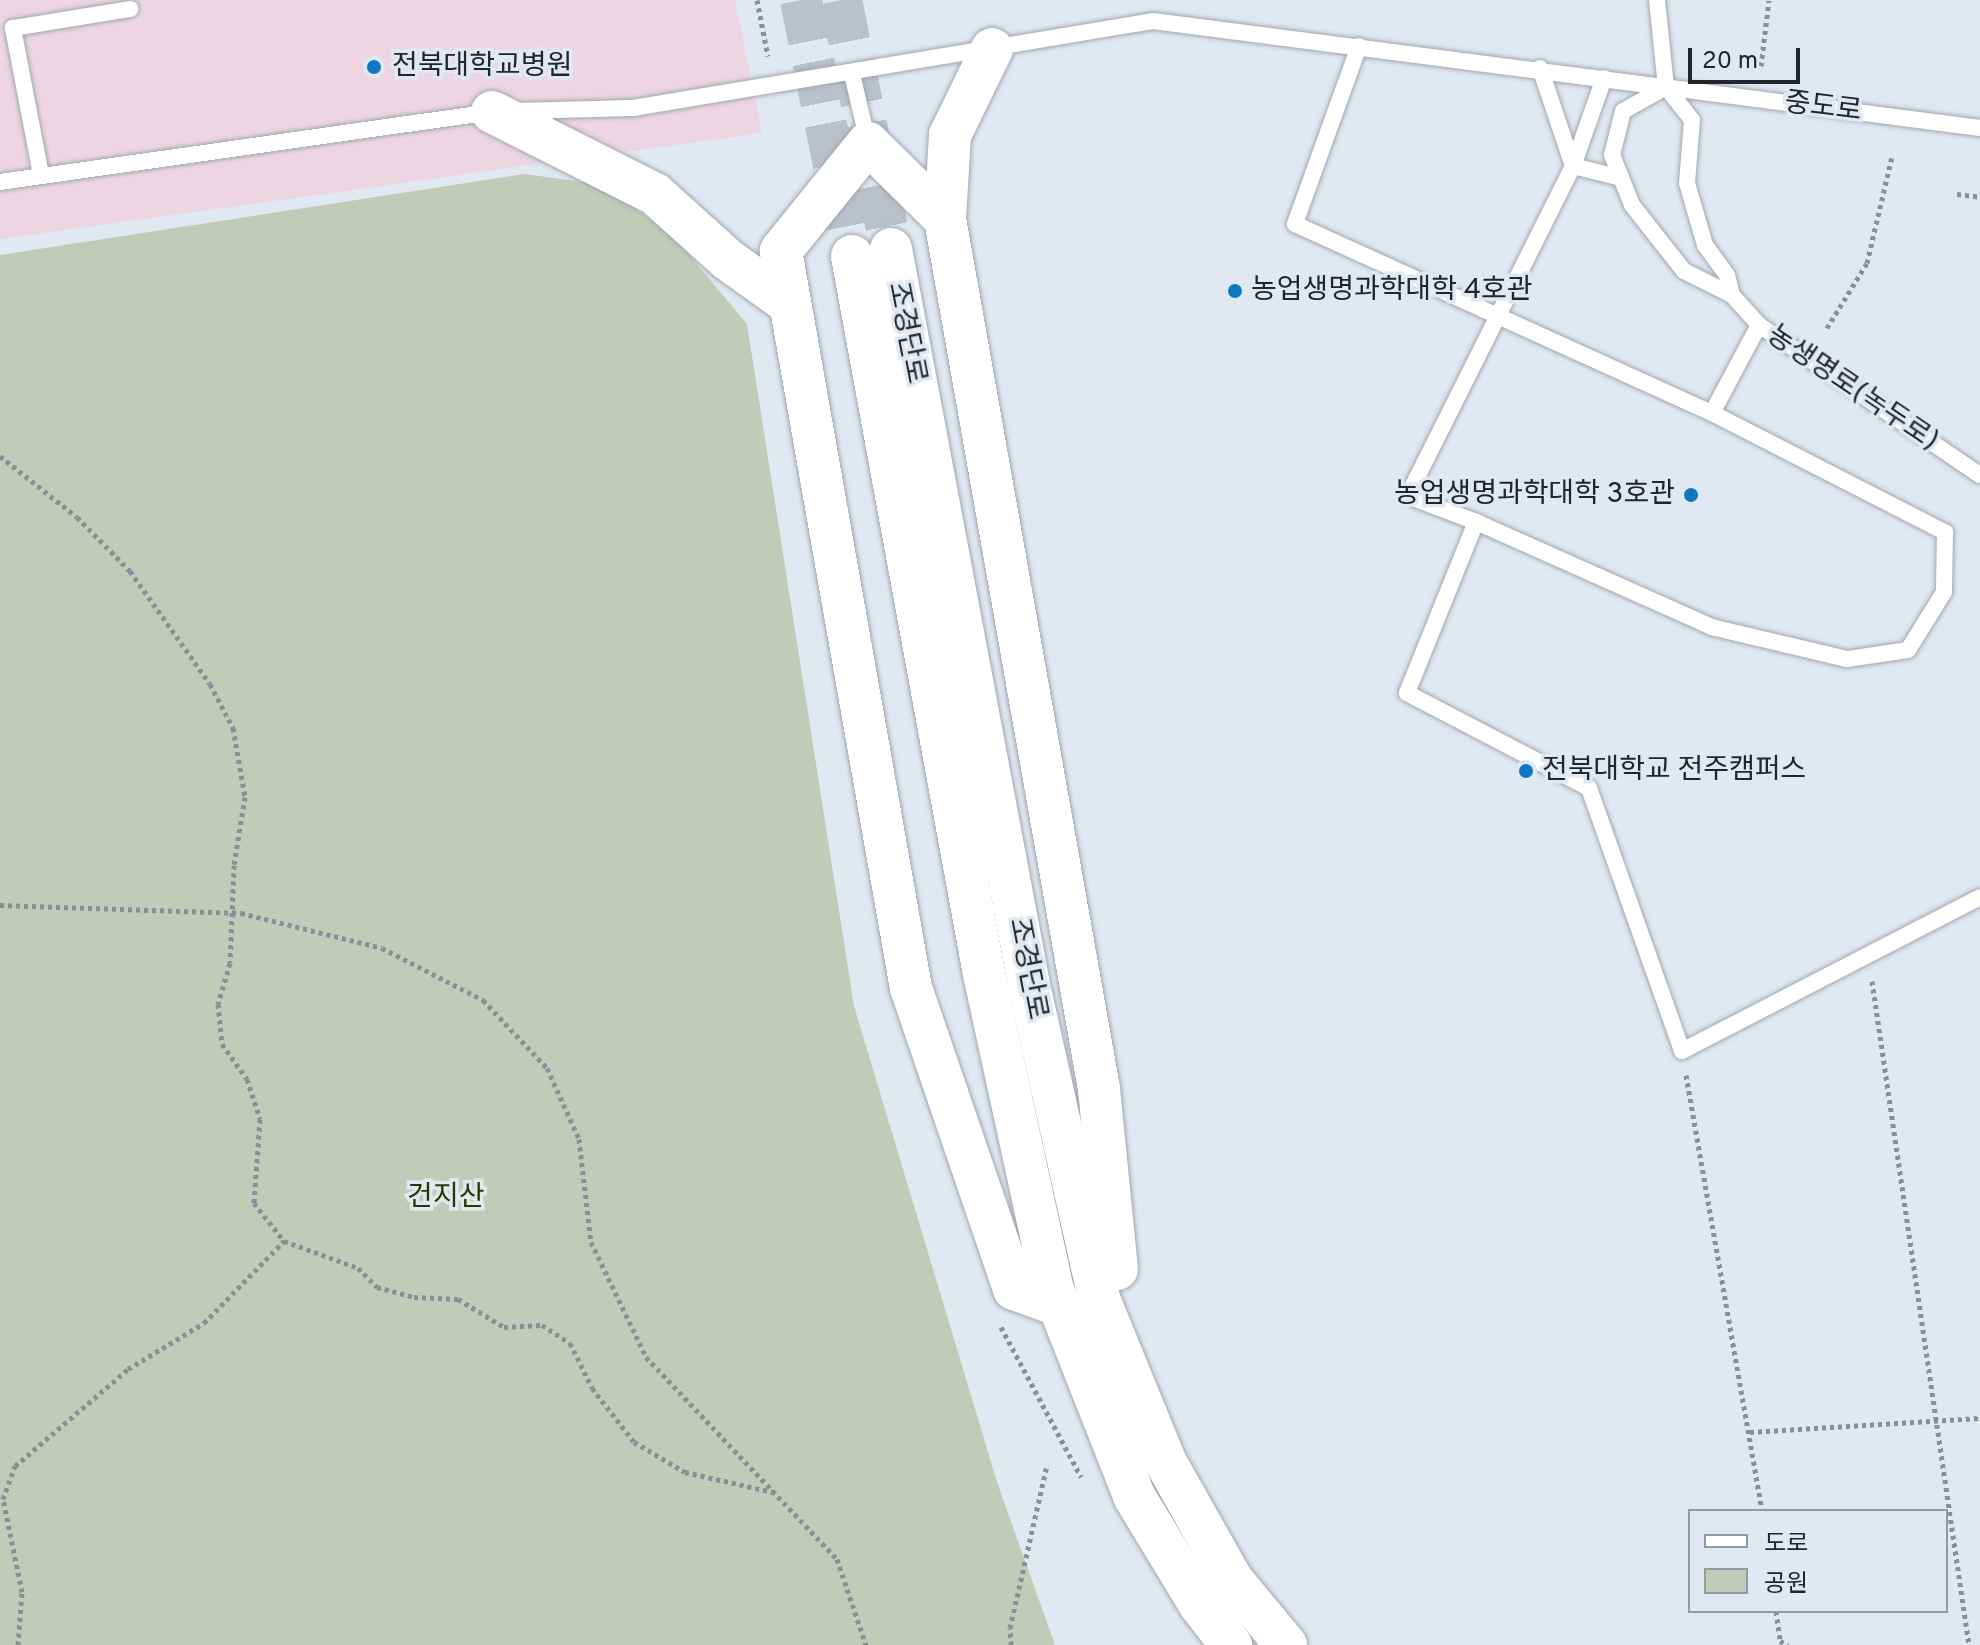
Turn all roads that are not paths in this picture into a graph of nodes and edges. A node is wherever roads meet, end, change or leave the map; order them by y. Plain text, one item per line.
1 (1657, 0) edge
2 (130, 9) dead end
3 (1359, 46) junction
4 (992, 49) junction
5 (1540, 68) junction
6 (852, 74) junction
7 (1604, 78) junction
8 (1666, 87) junction
9 (492, 112) junction
10 (1980, 128) edge
11 (868, 143) junction
12 (1573, 166) junction
13 (41, 175) junction
14 (1621, 178) junction
15 (0, 182) edge
16 (945, 219) junction
17 (1732, 295) junction
18 (787, 302) junction
19 (1498, 318) junction
20 (1759, 325) junction
21 (1712, 413) junction
22 (1980, 475) edge
23 (1476, 522) junction
24 (1980, 897) edge
25 (1061, 1306) junction
26 (1104, 1312) junction
27 (1231, 1645) edge
28 (1286, 1645) edge

1 - 8 lane
2 - 13 lane
3 - 4 lane, 중도로
3 - 5 lane, 중도로
3 - 19 lane
4 - 6 lane, 중도로
4 - 16 street
5 - 7 lane, 중도로
5 - 12 lane
6 - 9 lane, 중도로
6 - 11 lane
7 - 8 lane, 중도로
7 - 12 lane
8 - 10 lane, 중도로
8 - 14 lane, 농생명로(녹두로)
8 - 17 lane, 농생명로(녹두로)
9 - 13 lane, 중도로
9 - 18 street
11 - 16 street
11 - 18 street
12 - 14 lane
12 - 19 lane
13 - 15 lane, 중도로
14 - 17 lane, 농생명로(녹두로)
16 - 26 street
17 - 20 lane, 농생명로(녹두로)
18 - 25 street
19 - 21 lane
19 - 23 lane
20 - 21 lane
20 - 22 lane, 농생명로(녹두로)
21 - 23 lane
23 - 24 lane
25 - 26 street, 조경단로
25 - 27 street, 조경단로
26 - 28 street, 조경단로

